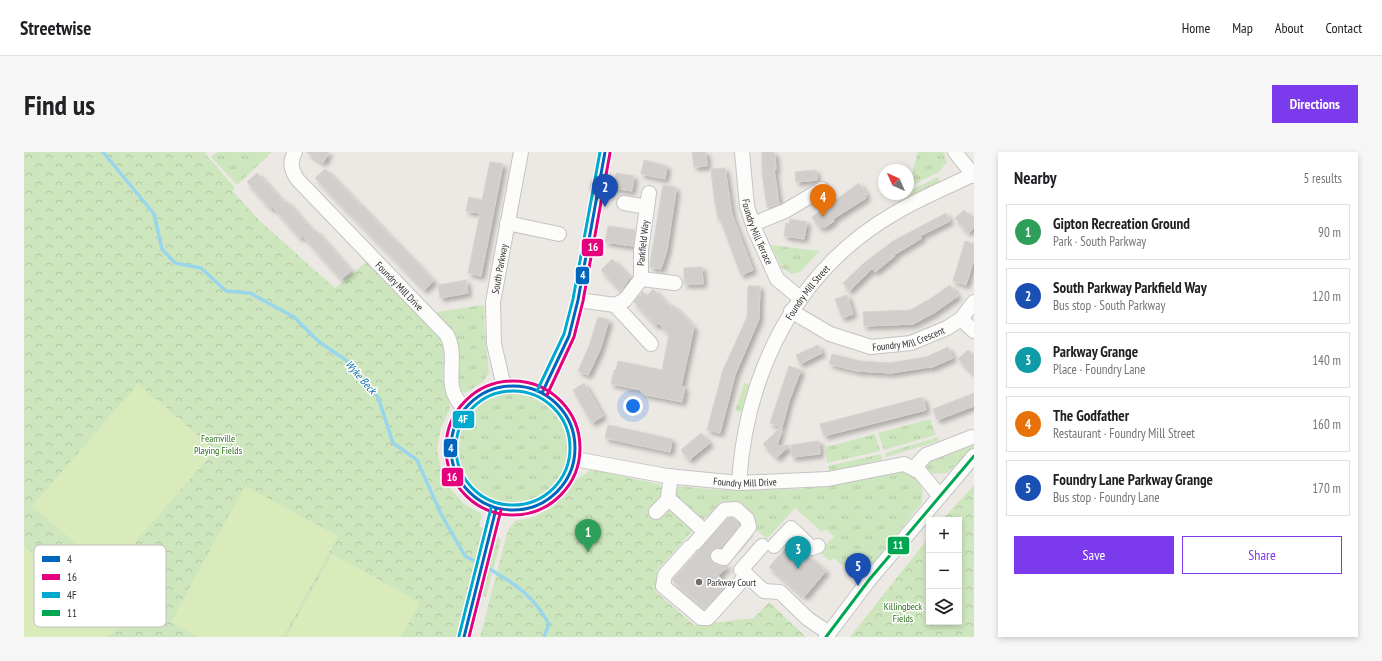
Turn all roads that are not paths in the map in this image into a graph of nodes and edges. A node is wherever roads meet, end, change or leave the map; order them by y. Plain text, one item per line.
1 (295, 152) edge
2 (521, 152) edge
3 (605, 152) edge
4 (742, 152) edge
5 (955, 152) edge
6 (974, 175) edge
7 (822, 189) dead end
8 (650, 193) dead end
9 (624, 203) dead end
10 (647, 207) junction
11 (507, 223) junction
12 (752, 224) junction
13 (559, 234) dead end
14 (641, 279) junction
15 (675, 283) dead end
16 (800, 298) junction
17 (578, 300) junction
18 (974, 302) edge
19 (615, 305) junction
20 (791, 311) junction
21 (961, 319) junction
22 (974, 332) edge
23 (651, 344) dead end
24 (504, 387) junction
25 (542, 393) junction
26 (464, 408) junction
27 (972, 437) dead end
28 (974, 456) edge
29 (574, 459) junction
30 (914, 468) junction
31 (671, 476) junction
32 (739, 483) junction
33 (939, 496) junction
34 (669, 499) junction
35 (496, 509) junction
36 (656, 512) dead end
37 (706, 530) junction
38 (818, 546) dead end
39 (718, 556) dead end
40 (747, 575) junction
41 (827, 635) edge
42 (464, 637) edge

1 - 26 street, Foundry Mill Drive
2 - 11 street, South Parkway
3 - 17 street
4 - 12 street, Foundry Mill Terrace
5 - 6 street
6 - 16 street, Foundry Mill Street
7 - 12 street
8 - 10 street, Parkfield Way
9 - 10 street, Parkfield Way
10 - 14 street, Parkfield Way
11 - 13 street
11 - 24 street, South Parkway
12 - 16 street, Foundry Mill Terrace
14 - 15 street, Parkfield Way
14 - 19 street, Parkfield Way
16 - 20 street, Foundry Mill Street
17 - 19 street
17 - 25 street
18 - 21 street, Foundry Mill Crescent
19 - 23 street
20 - 21 street, Foundry Mill Crescent
20 - 32 street, Foundry Mill Street
21 - 22 street
24 - 25 street
24 - 26 street
25 - 29 street
26 - 35 street
27 - 30 street
28 - 33 street
29 - 31 street, Foundry Mill Drive
29 - 35 street
30 - 32 street, Foundry Mill Drive
30 - 33 street
31 - 32 street, Foundry Mill Drive
31 - 34 street
33 - 41 street
34 - 36 street
34 - 37 street
35 - 42 street
37 - 39 street
37 - 40 street
38 - 40 street
40 - 41 street

